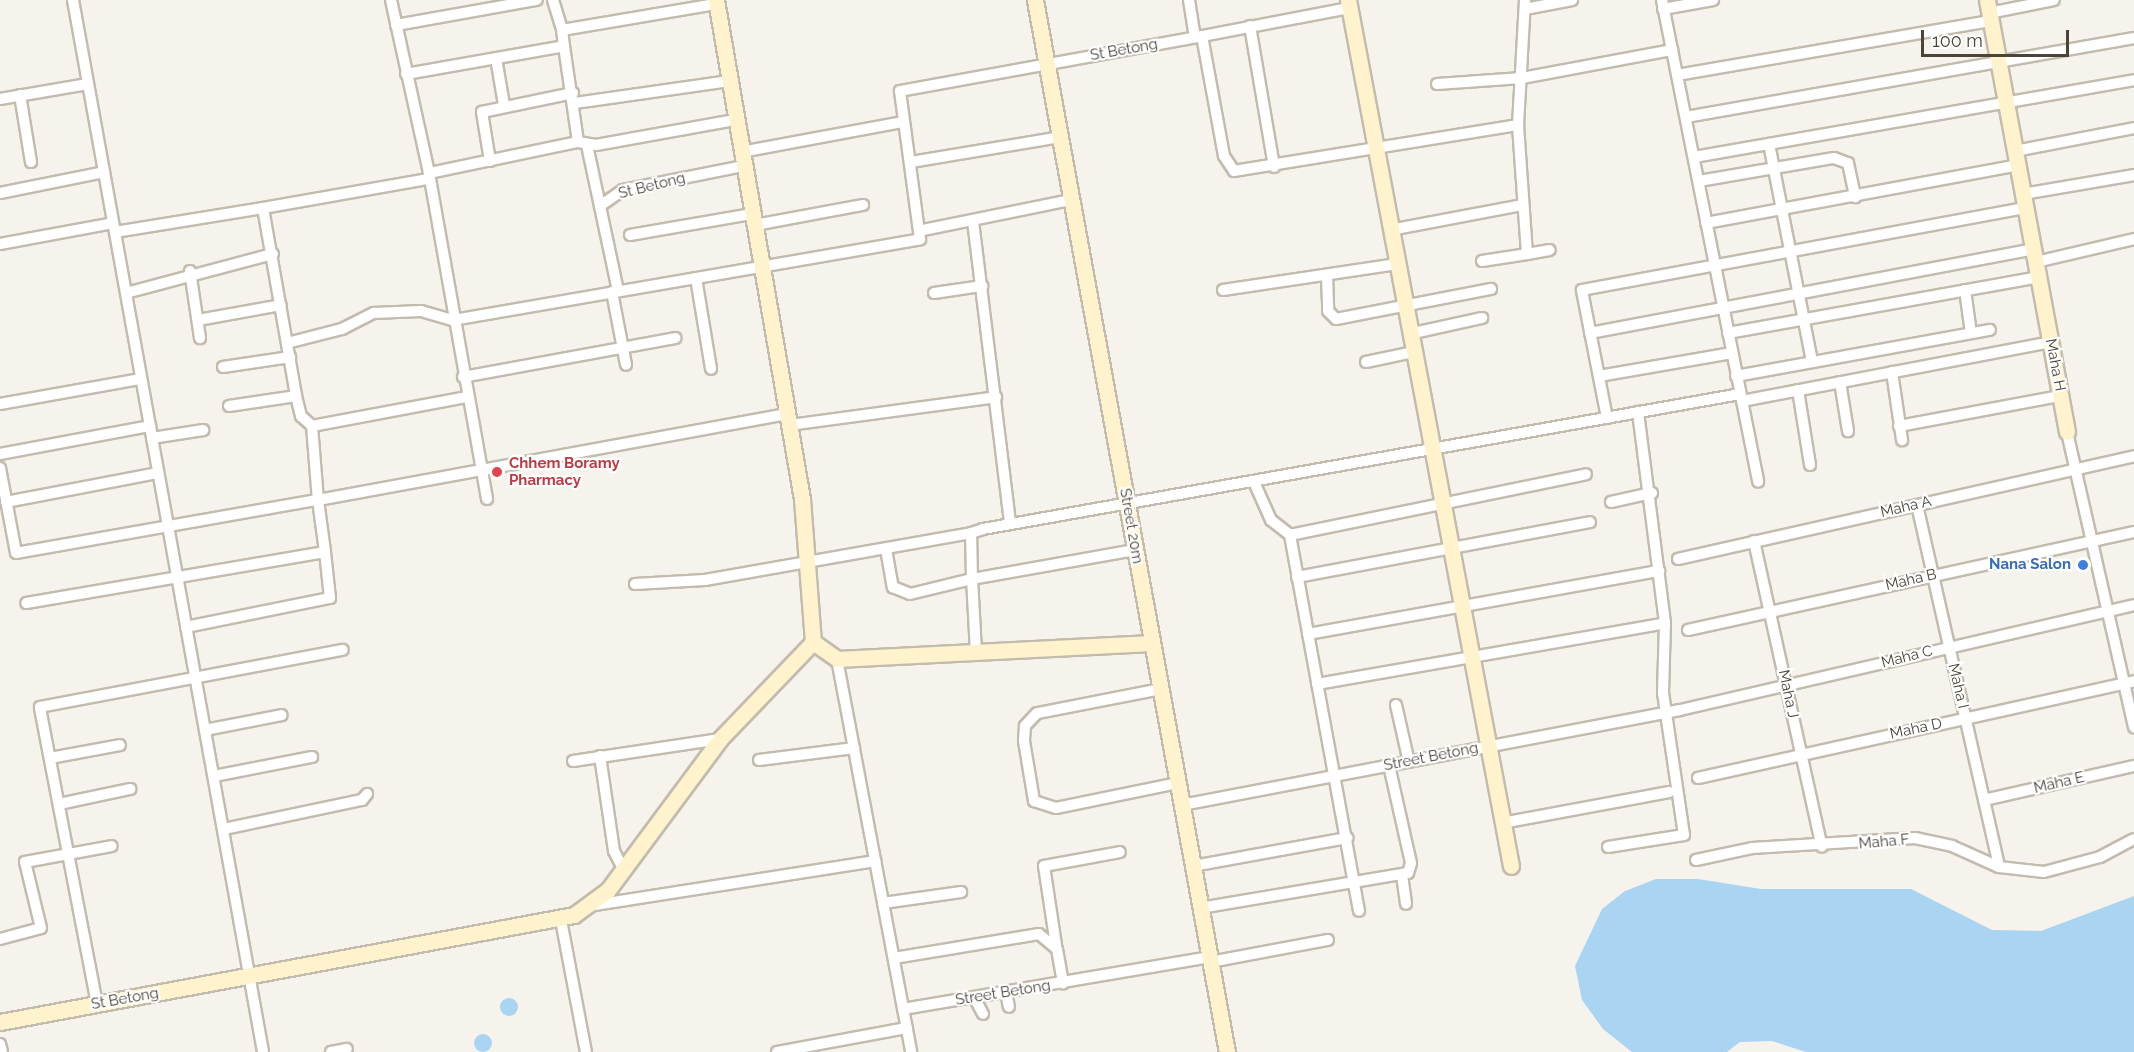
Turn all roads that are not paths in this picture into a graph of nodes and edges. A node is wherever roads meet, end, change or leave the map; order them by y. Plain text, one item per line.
1 (73, 0) edge
2 (391, 0) edge
3 (537, 0) edge
4 (553, 0) edge
5 (1035, 0) edge
6 (1189, 0) edge
7 (1572, 0) edge
8 (1713, 0) edge
9 (2054, 0) edge
10 (716, 2) edge
11 (1348, 4) edge
12 (1525, 5) edge
13 (1662, 5) edge
14 (1989, 11) edge
15 (396, 25) junction
16 (1250, 26) junction
17 (562, 30) junction
18 (1199, 36) junction
19 (2134, 38) edge
20 (564, 46) junction
21 (1672, 50) junction
22 (496, 58) junction
23 (1999, 62) junction
24 (1046, 64) junction
25 (406, 74) junction
26 (1677, 75) junction
27 (1522, 78) junction
28 (2134, 80) edge
29 (729, 81) junction
30 (88, 84) junction
31 (1437, 84) dead end
32 (20, 95) junction
33 (574, 98) junction
34 (0, 99) edge
35 (2006, 102) junction
36 (504, 105) junction
37 (1686, 117) junction
38 (735, 120) junction
39 (903, 122) junction
40 (1518, 125) junction
41 (2134, 128) edge
42 (1060, 136) junction
43 (583, 143) junction
44 (1769, 144) junction
45 (1375, 152) junction
46 (1694, 157) junction
47 (2016, 158) junction
48 (742, 159) junction
49 (489, 161) junction
50 (31, 162) dead end
51 (911, 162) junction
52 (1774, 166) junction
53 (1274, 167) junction
54 (104, 172) junction
55 (2134, 175) edge
56 (428, 176) junction
57 (1698, 181) junction
58 (0, 193) edge
59 (1856, 197) junction
60 (1071, 200) junction
61 (2024, 201) junction
62 (863, 205) dead end
63 (1522, 205) junction
64 (600, 206) junction
65 (263, 208) junction
66 (1783, 210) junction
67 (753, 219) junction
68 (973, 221) junction
69 (1706, 223) junction
70 (114, 227) junction
71 (923, 230) junction
72 (1390, 231) junction
73 (630, 235) dead end
74 (2134, 239) edge
75 (0, 244) edge
76 (1550, 250) dead end
77 (1792, 253) junction
78 (273, 254) junction
79 (1527, 254) junction
80 (1482, 261) dead end
81 (2036, 263) junction
82 (1397, 264) junction
83 (1715, 266) junction
84 (762, 267) junction
85 (190, 271) junction
86 (1327, 275) junction
87 (696, 278) junction
88 (982, 286) junction
89 (1491, 289) dead end
90 (1223, 290) dead end
91 (1965, 290) junction
92 (126, 292) junction
93 (615, 292) junction
94 (934, 293) dead end
95 (1801, 293) junction
96 (1404, 304) junction
97 (281, 305) junction
98 (1723, 308) junction
99 (1482, 318) dead end
100 (1805, 319) junction
101 (198, 320) junction
102 (453, 320) junction
103 (1990, 330) dead end
104 (1410, 333) junction
105 (1590, 333) junction
106 (1728, 333) junction
107 (1971, 333) junction
108 (201, 338) dead end
109 (675, 338) dead end
110 (2050, 342) junction
111 (287, 343) junction
112 (622, 346) junction
113 (1413, 352) junction
114 (1732, 353) junction
115 (290, 357) junction
116 (1366, 362) dead end
117 (1812, 362) junction
118 (626, 365) dead end
119 (223, 367) dead end
120 (711, 369) dead end
121 (1892, 372) junction
122 (1599, 376) junction
123 (1736, 376) junction
124 (463, 377) junction
125 (141, 379) junction
126 (1840, 382) junction
127 (1798, 390) junction
128 (296, 396) junction
129 (2060, 396) junction
130 (467, 397) junction
131 (996, 397) junction
132 (1741, 397) junction
133 (0, 404) edge
134 (229, 406) dead end
135 (1638, 412) junction
136 (1607, 418) junction
137 (789, 420) junction
138 (150, 426) junction
139 (312, 426) junction
140 (1899, 426) junction
141 (203, 430) dead end
142 (1848, 431) dead end
143 (2067, 432) joint
144 (152, 438) junction
145 (1902, 440) dead end
146 (1431, 450) junction
147 (0, 454) edge
148 (2134, 456) edge
149 (1810, 465) dead end
150 (0, 468) edge
151 (482, 469) junction
152 (2074, 469) junction
153 (158, 473) junction
154 (1586, 474) dead end
155 (1254, 482) junction
156 (1758, 482) dead end
157 (1652, 493) junction
158 (487, 499) dead end
159 (318, 500) junction
160 (6, 502) junction
161 (1441, 502) junction
162 (1611, 502) dead end
163 (1917, 504) junction
164 (1127, 505) junction
165 (1590, 522) dead end
166 (1010, 523) junction
167 (168, 529) junction
168 (2134, 532) edge
169 (971, 533) junction
170 (1290, 535) junction
171 (1755, 541) junction
172 (2092, 541) junction
173 (886, 549) junction
174 (1449, 549) junction
175 (1135, 550) junction
176 (325, 552) junction
177 (1678, 558) dead end
178 (808, 561) junction
179 (1659, 571) junction
180 (1933, 575) junction
181 (1297, 577) junction
182 (177, 578) junction
183 (972, 579) junction
184 (635, 584) dead end
185 (26, 603) dead end
186 (2134, 605) edge
187 (1460, 606) junction
188 (1770, 611) junction
189 (2107, 611) junction
190 (1665, 623) junction
191 (186, 627) junction
192 (1688, 630) dead end
193 (1308, 634) junction
194 (813, 642) junction
195 (1152, 644) junction
196 (1949, 646) junction
197 (343, 650) dead end
198 (976, 652) junction
199 (1469, 656) junction
200 (837, 659) junction
201 (195, 677) junction
202 (2129, 682) edge
203 (1317, 684) junction
204 (1787, 686) junction
205 (1161, 689) junction
206 (1396, 705) dead end
207 (1680, 710) joint
208 (1667, 712) junction
209 (282, 715) dead end
210 (1965, 718) junction
211 (2134, 728) edge
212 (205, 730) junction
213 (720, 739) junction
214 (120, 746) dead end
215 (1487, 746) junction
216 (854, 748) junction
217 (1802, 754) junction
218 (312, 756) dead end
219 (600, 756) junction
220 (50, 758) junction
221 (759, 760) dead end
222 (573, 761) dead end
223 (1409, 762) junction
224 (1389, 765) junction
225 (2134, 766) edge
226 (214, 776) junction
227 (1335, 776) junction
228 (1698, 778) dead end
229 (1178, 783) junction
230 (130, 789) dead end
231 (1670, 792) dead end
232 (367, 794) dead end
233 (1984, 800) junction
234 (59, 804) junction
235 (1182, 805) junction
236 (1502, 822) junction
237 (224, 829) junction
238 (1347, 838) junction
239 (2134, 839) edge
240 (112, 846) dead end
241 (1608, 847) dead end
242 (1822, 847) junction
243 (1120, 852) dead end
244 (68, 854) junction
245 (1696, 860) dead end
246 (875, 861) junction
247 (1193, 866) junction
248 (1511, 866) dead end
249 (1999, 867) junction
250 (623, 869) junction
251 (1402, 874) junction
252 (1353, 881) junction
253 (961, 892) dead end
254 (883, 903) junction
255 (1406, 904) dead end
256 (588, 906) junction
257 (1200, 908) junction
258 (1359, 911) dead end
259 (561, 920) junction
260 (0, 939) edge
261 (1328, 940) dead end
262 (1057, 949) junction
263 (894, 958) junction
264 (1210, 960) junction
265 (249, 976) junction
266 (1064, 983) junction
267 (1006, 992) junction
268 (974, 997) junction
269 (97, 1004) junction
270 (1010, 1007) dead end
271 (903, 1009) junction
272 (983, 1014) dead end
273 (0, 1022) edge
274 (907, 1028) junction
275 (0, 1044) edge
276 (347, 1049) dead end
277 (2, 1052) edge
278 (263, 1052) edge
279 (331, 1052) edge
280 (586, 1052) edge
281 (777, 1052) edge
282 (911, 1052) edge
283 (1227, 1052) edge

1 - 30 street
2 - 15 street
3 - 15 street
4 - 17 street
5 - 24 street, Street 20m
6 - 18 street
7 - 12 street
8 - 13 street
9 - 14 street
10 - 17 street
10 - 29 street
11 - 16 street, St Betong
11 - 45 street
12 - 27 street
13 - 21 street
14 - 23 street, Maha H
14 - 26 street
15 - 25 street
16 - 18 street, St Betong
16 - 53 street
17 - 20 street
18 - 24 street, St Betong
18 - 53 street
19 - 23 street
20 - 22 street
20 - 33 street
21 - 26 street
21 - 27 street
22 - 25 street
22 - 36 street
23 - 35 street, Maha H
23 - 37 street
24 - 39 street, St Betong
24 - 42 street, Street 20m
25 - 56 street
26 - 37 street
27 - 31 street
27 - 40 street
28 - 35 street
29 - 33 street
29 - 38 street
30 - 32 street
30 - 54 street
32 - 34 street
32 - 50 street
33 - 36 street
33 - 43 street
35 - 44 street
35 - 47 street, Maha H
36 - 49 street
37 - 46 street
38 - 43 street
38 - 48 street
39 - 48 street, St Betong
39 - 51 street
40 - 45 street
40 - 63 street
41 - 47 street
42 - 51 street
42 - 60 street, Street 20m
43 - 49 street
43 - 64 street
44 - 46 street
44 - 52 street
45 - 53 street
45 - 72 street
46 - 57 street
47 - 59 street
47 - 61 street, Maha H
48 - 64 street, St Betong
48 - 67 street
49 - 56 street
51 - 71 street
52 - 57 street
52 - 59 street
52 - 66 street
54 - 58 street
54 - 70 street
55 - 61 street
56 - 65 street
56 - 102 street
57 - 69 street
59 - 66 street
60 - 68 street
60 - 164 street, Street 20m
61 - 77 street
61 - 81 street, Maha H
62 - 67 street
63 - 72 street
63 - 79 street
64 - 93 street
65 - 70 street
65 - 78 street
66 - 69 street
66 - 77 street
67 - 73 street
67 - 84 street
68 - 71 street
68 - 88 street
69 - 83 street
70 - 75 street
70 - 92 street
71 - 84 street
72 - 82 street
74 - 81 street
76 - 79 street
77 - 83 street
77 - 95 street
78 - 85 street
78 - 97 street
79 - 80 street
81 - 91 street
81 - 95 street
81 - 110 street, Maha H
82 - 86 street
82 - 96 street
83 - 98 street
83 - 105 street
84 - 87 street
84 - 137 street
85 - 92 street
85 - 101 street
86 - 90 street
86 - 96 street
87 - 93 street
87 - 120 street
88 - 94 street
88 - 131 street
89 - 96 street
91 - 100 street
91 - 107 street
92 - 125 street
93 - 102 street
93 - 112 street
95 - 98 street
95 - 100 street
96 - 104 street
97 - 101 street
97 - 111 street
98 - 105 street
98 - 106 street
99 - 104 street
100 - 106 street
100 - 117 street
101 - 108 street
102 - 111 street
102 - 124 street
103 - 107 street
104 - 113 street
105 - 122 street
106 - 114 street
107 - 117 street
109 - 112 street
110 - 121 street
110 - 129 street, Maha H
111 - 115 street
112 - 118 street
112 - 124 street
113 - 116 street
113 - 146 street
114 - 122 street
114 - 123 street
115 - 119 street
115 - 128 street
117 - 123 street
121 - 126 street
121 - 140 street
122 - 136 street
123 - 132 street
124 - 130 street
125 - 133 street
125 - 138 street
126 - 127 street
126 - 142 street
127 - 132 street
127 - 149 street
128 - 134 street
128 - 139 street
129 - 140 street
129 - 143 street, Maha H
130 - 139 street
130 - 151 street
131 - 137 street
131 - 166 street
132 - 135 street
132 - 156 street
135 - 136 street
135 - 157 street
136 - 146 street
137 - 151 street
137 - 178 street
138 - 144 street
138 - 147 street
139 - 159 street
140 - 145 street
141 - 144 street
143 - 152 street, Maha H
144 - 153 street
146 - 155 street
146 - 161 street
148 - 152 street, Maha A
150 - 160 street
151 - 158 street
151 - 159 street
152 - 163 street, Maha A
152 - 172 street, Maha H
153 - 160 street
153 - 167 street
154 - 161 street
155 - 164 street
155 - 170 street
157 - 162 street
157 - 179 street
159 - 167 street
159 - 176 street
160 - 167 street
161 - 170 street
161 - 174 street
163 - 171 street, Maha A
163 - 180 street, Maha I
164 - 166 street
164 - 175 street, Street 20m
165 - 174 street
166 - 169 street
167 - 182 street
168 - 172 street, Maha B
169 - 173 street
169 - 183 street
170 - 181 street
171 - 177 street, Maha A
171 - 188 street, Maha J
172 - 180 street, Maha B
172 - 189 street, Maha H
173 - 178 street
173 - 183 street
174 - 181 street
174 - 187 street
175 - 183 street
175 - 195 street, Street 20m
176 - 182 street
176 - 191 street
178 - 184 street
178 - 194 street
179 - 187 street
179 - 190 street
180 - 188 street, Maha B
180 - 196 street, Maha I
181 - 193 street
182 - 185 street
182 - 191 street
183 - 198 street
186 - 189 street, Maha C
187 - 193 street
187 - 199 street
188 - 192 street, Maha B
188 - 204 street, Maha J
189 - 196 street, Maha C
189 - 202 street, Maha H
190 - 199 street
190 - 208 street
191 - 201 street
193 - 203 street
194 - 200 street
194 - 213 street, St Betong
195 - 198 street
195 - 205 street, Street 20m
196 - 204 street, Maha C
196 - 210 street, Maha I
197 - 201 street
198 - 200 street
199 - 203 street
199 - 215 street
200 - 216 street
201 - 212 street
201 - 220 street
202 - 210 street, Maha D
202 - 211 street, Maha H
203 - 227 street
204 - 207 street, Maha C
204 - 217 street, Maha J
205 - 229 street, Street 20m
205 - 229 street
206 - 223 street
207 - 208 street, Street Betong
208 - 215 street, Street Betong
208 - 241 street
209 - 212 street
210 - 217 street, Maha D
210 - 233 street, Maha I
212 - 226 street
213 - 219 street
213 - 250 street, St Betong
214 - 220 street
215 - 223 street, Street Betong
215 - 236 street
216 - 221 street
216 - 246 street
217 - 228 street, Maha D
217 - 242 street, Maha J
218 - 226 street
219 - 222 street
219 - 250 street
220 - 234 street
223 - 224 street, Street Betong
224 - 227 street, Street Betong
224 - 251 street
225 - 233 street, Maha E
226 - 237 street
227 - 235 street, Street Betong
227 - 238 street
229 - 235 street, Street 20m
230 - 234 street
231 - 236 street
232 - 237 street
233 - 249 street, Maha I
234 - 244 street
235 - 247 street, Street 20m
236 - 248 street
237 - 265 street
238 - 247 street
238 - 252 street
239 - 249 street, Maha F
240 - 244 street
242 - 245 street, Maha F
242 - 249 street, Maha F
243 - 262 street
244 - 260 street
244 - 269 street
246 - 254 street
246 - 256 street
247 - 257 street, Street 20m
250 - 256 street, St Betong
251 - 252 street
251 - 255 street
252 - 257 street
252 - 258 street
253 - 254 street
254 - 263 street
256 - 259 street, St Betong
257 - 264 street, Street 20m
259 - 265 street, St Betong
259 - 280 street
261 - 264 street, Street Betong
262 - 263 street
262 - 266 street
263 - 271 street
264 - 266 street, Street Betong
264 - 283 street, Street 20m
265 - 269 street, St Betong
265 - 278 street
266 - 267 street, Street Betong
267 - 268 street, Street Betong
267 - 270 street
268 - 271 street, Street Betong
268 - 272 street
269 - 273 street, St Betong
271 - 274 street
274 - 281 street
274 - 282 street
275 - 277 street
276 - 279 street

